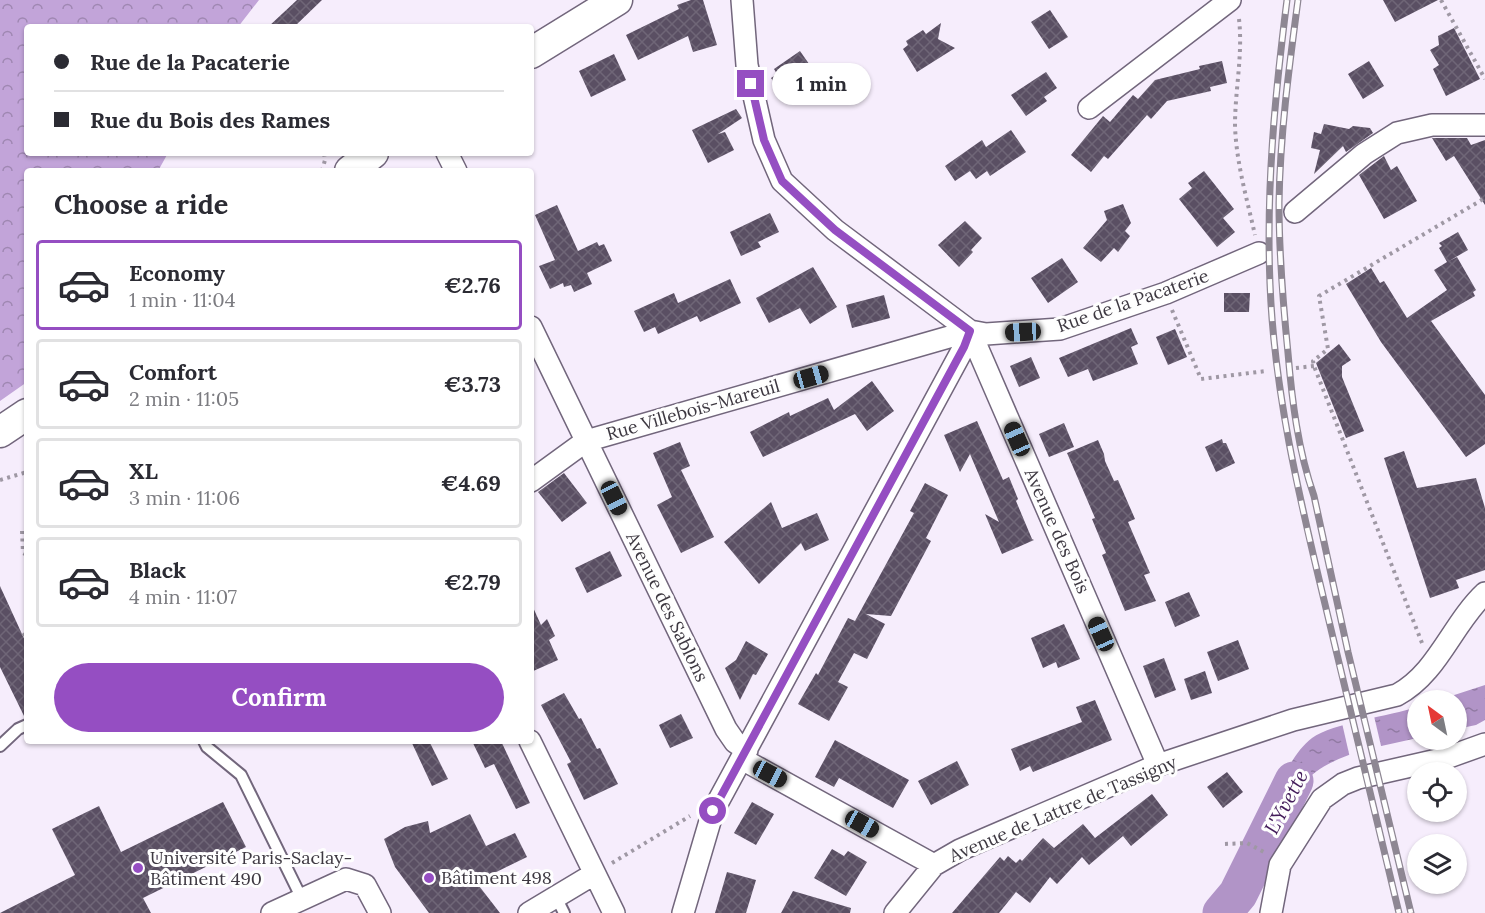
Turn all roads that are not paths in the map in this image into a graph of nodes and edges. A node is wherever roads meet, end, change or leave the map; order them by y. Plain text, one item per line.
1 (617, 0) edge
2 (742, 0) edge
3 (1234, 4) edge
4 (534, 51) edge
5 (1089, 108) dead end
6 (1485, 125) edge
7 (369, 156) edge
8 (354, 168) edge
9 (1296, 212) dead end
10 (1258, 253) road end
11 (970, 331) junction
12 (534, 333) edge
13 (24, 416) edge
14 (0, 432) edge
15 (586, 441) junction
16 (534, 479) edge
17 (1481, 596) edge
18 (24, 726) edge
19 (206, 744) edge
20 (532, 744) edge
21 (1485, 744) edge
22 (0, 746) edge
23 (745, 754) junction
24 (1158, 765) junction
25 (934, 865) junction
26 (600, 870) junction
27 (302, 899) junction
28 (560, 905) edge
29 (272, 913) edge
30 (380, 913) edge
31 (529, 913) edge
32 (614, 913) edge
33 (683, 913) edge
34 (895, 913) edge
35 (1270, 913) edge

1 - 4 street
2 - 11 street
3 - 5 street
6 - 9 street
7 - 8 street
10 - 11 street, Rue de la Pacaterie
11 - 15 street, Rue Villebois-Mareuil
11 - 23 street
11 - 24 street, Avenue des Bois
12 - 15 street, Avenue des Sablons
13 - 14 street
15 - 16 street, Rue Villebois-Mareuil
15 - 23 street, Avenue des Sablons
17 - 24 street, Avenue de Lattre de Tassigny
18 - 22 lane
19 - 27 lane
20 - 26 street
21 - 35 street
23 - 25 street, Avenue des Sablons
23 - 33 street
24 - 25 street, Avenue de Lattre de Tassigny
25 - 34 street, Avenue de Lattre de Tassigny
26 - 28 street
26 - 32 street
27 - 29 street
27 - 30 street
28 - 31 street

